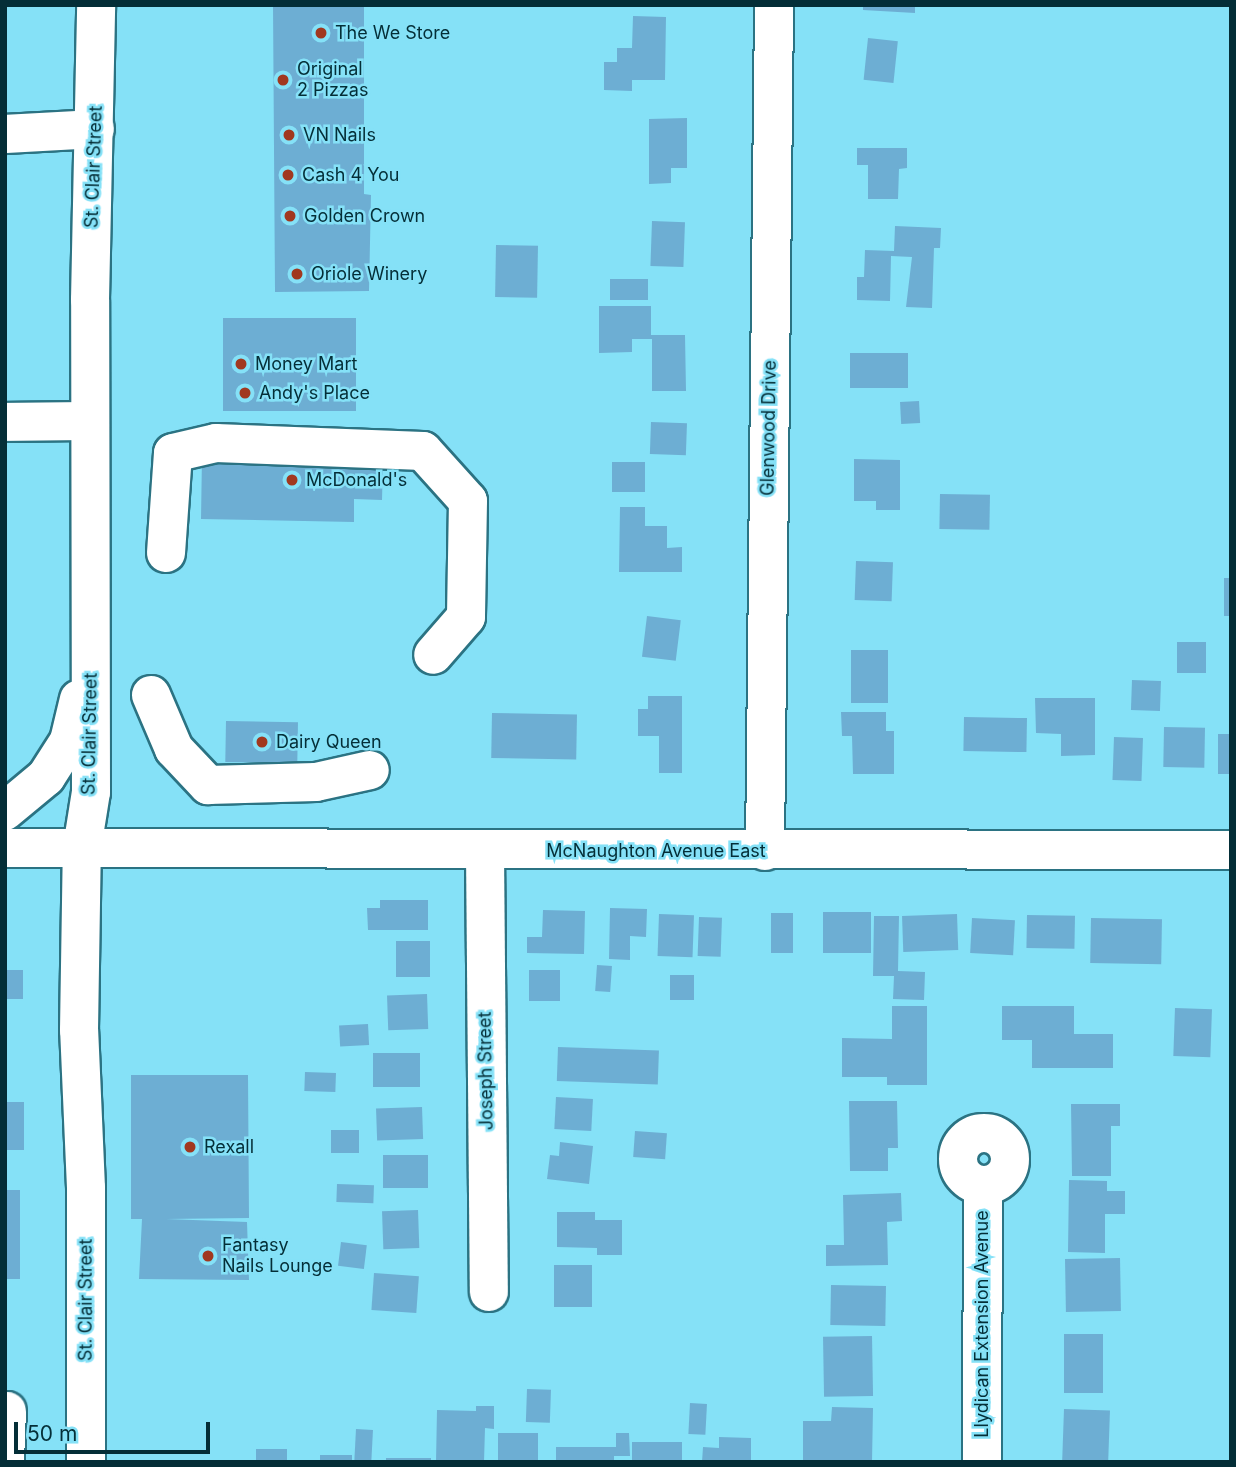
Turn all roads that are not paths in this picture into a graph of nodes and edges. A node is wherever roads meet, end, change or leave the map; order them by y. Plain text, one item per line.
1 (96, 5) edge
2 (774, 5) edge
3 (95, 129) junction
4 (5, 134) edge
5 (90, 421) junction
6 (5, 422) edge
7 (166, 553) dead end
8 (433, 655) dead end
9 (90, 656) junction
10 (151, 695) dead end
11 (370, 770) dead end
12 (5, 811) edge
13 (5, 848) edge
14 (82, 848) junction
15 (1231, 850) edge
16 (485, 851) junction
17 (765, 851) junction
18 (983, 1186) dead end
19 (489, 1292) dead end
20 (7, 1410) dead end
21 (5, 1460) edge
22 (86, 1462) edge
23 (982, 1462) edge

1 - 3 main road, St. Clair Street
2 - 17 main road, Glenwood Drive
3 - 4 main road
3 - 5 main road, St. Clair Street
5 - 6 main road
5 - 9 main road, St. Clair Street
7 - 8 main road
9 - 12 main road
9 - 14 main road, St. Clair Street
10 - 11 main road
13 - 14 main road, McNaughton Avenue East
14 - 16 main road, McNaughton Avenue East
14 - 22 main road, St. Clair Street
15 - 17 main road, McNaughton Avenue East
16 - 17 main road, McNaughton Avenue East
16 - 19 main road, Joseph Street
18 - 23 main road, Llydican Extension Avenue
20 - 21 main road

